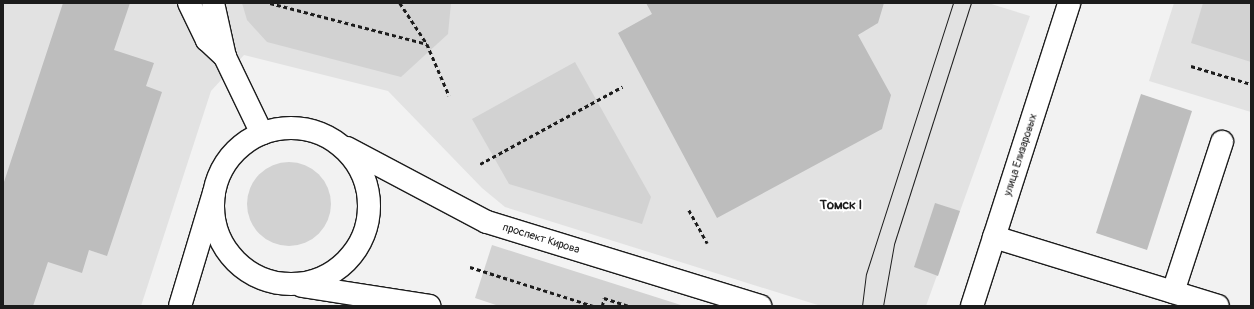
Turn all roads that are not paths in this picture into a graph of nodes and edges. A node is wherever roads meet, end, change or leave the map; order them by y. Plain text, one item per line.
1 (189, 3) edge
2 (213, 3) edge
3 (1069, 3) edge
4 (225, 57) junction
5 (262, 134) junction
6 (334, 141) junction
7 (1222, 142) dead end
8 (214, 193) junction
9 (994, 237) junction
10 (293, 284) junction
11 (1173, 292) junction
12 (180, 306) edge
13 (429, 306) edge
14 (760, 306) edge
15 (972, 306) edge
16 (1218, 306) edge

1 - 4 main road
2 - 4 main road
3 - 9 main road, улица Елизаровых
4 - 5 main road
5 - 6 main road, проспект Кирова
5 - 8 main road, проспект Кирова
6 - 10 main road
6 - 14 main road, проспект Кирова
7 - 11 main road
8 - 10 main road
8 - 12 main road
9 - 11 main road
9 - 15 main road, улица Елизаровых
10 - 13 main road
11 - 16 main road

